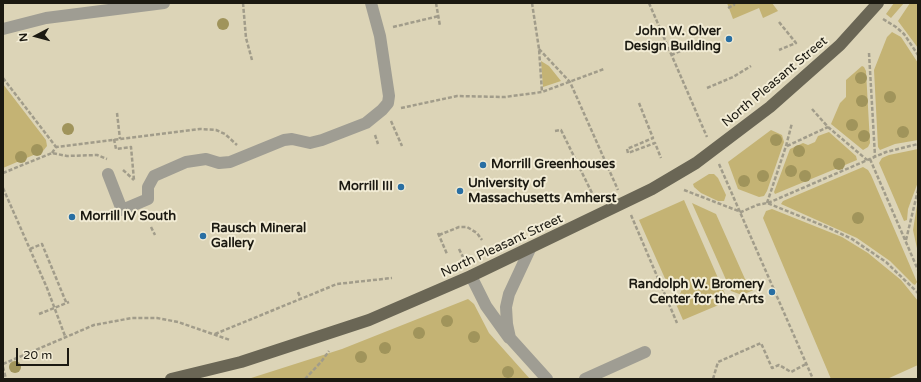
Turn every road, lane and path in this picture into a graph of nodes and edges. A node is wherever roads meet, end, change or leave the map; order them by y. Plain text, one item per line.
1 (164, 3) edge
2 (243, 3) edge
3 (371, 3) edge
4 (436, 3) edge
5 (532, 3) edge
6 (649, 3) edge
7 (734, 3) edge
8 (878, 3) edge
9 (728, 8) dead end
10 (882, 18) dead end
11 (779, 22) dead end
12 (440, 26) dead end
13 (3, 29) edge
14 (688, 48) dead end
15 (539, 49) junction
16 (779, 50) dead end
17 (868, 53) dead end
18 (672, 55) junction
19 (918, 55) edge
20 (252, 60) dead end
21 (751, 66) dead end
22 (604, 69) dead end
23 (3, 78) edge
24 (570, 82) junction
25 (707, 88) dead end
26 (542, 92) junction
27 (639, 103) dead end
28 (398, 109) dead end
29 (812, 109) dead end
30 (116, 113) dead end
31 (792, 123) dead end
32 (393, 126) dead end
33 (828, 127) junction
34 (555, 131) dead end
35 (114, 139) junction
36 (120, 139) junction
37 (709, 141) dead end
38 (918, 144) edge
39 (402, 146) dead end
40 (786, 146) junction
41 (56, 147) junction
42 (240, 150) dead end
43 (52, 153) junction
44 (875, 156) junction
45 (661, 158) dead end
46 (869, 159) junction
47 (110, 161) dead end
48 (718, 162) dead end
49 (120, 168) dead end
50 (3, 173) edge
51 (108, 174) dead end
52 (3, 188) edge
53 (684, 190) dead end
54 (918, 190) edge
55 (592, 193) dead end
56 (620, 193) dead end
57 (767, 203) junction
58 (741, 212) junction
59 (632, 218) dead end
60 (152, 227) dead end
61 (155, 235) dead end
62 (482, 240) dead end
63 (906, 241) junction
64 (30, 249) junction
65 (460, 249) dead end
66 (530, 249) junction
67 (447, 254) dead end
68 (465, 261) dead end
69 (918, 270) edge
70 (471, 276) junction
71 (392, 278) dead end
72 (298, 292) dead end
73 (918, 293) edge
74 (301, 298) junction
75 (53, 308) junction
76 (39, 314) dead end
77 (677, 323) dead end
78 (215, 334) junction
79 (65, 336) junction
80 (510, 338) junction
81 (230, 340) dead end
82 (329, 351) dead end
83 (645, 352) dead end
84 (806, 364) junction
85 (3, 366) edge
86 (6, 379) edge
87 (171, 379) edge
88 (305, 379) edge
89 (547, 379) edge
90 (585, 379) edge
91 (713, 379) edge
92 (813, 379) edge

1 - 13 lane
2 - 20 path
3 - 51 lane
4 - 12 path
5 - 15 path
6 - 18 path
7 - 9 path
8 - 66 main road, North Pleasant Street
10 - 19 path
11 - 16 path
14 - 18 path
15 - 24 path
15 - 26 path
17 - 44 path
18 - 37 path
21 - 25 path
22 - 24 path
23 - 41 path
24 - 26 path
24 - 56 path
26 - 28 path
27 - 45 path
29 - 33 path
30 - 36 path
31 - 40 path
32 - 39 path
33 - 40 path
33 - 46 path
34 - 55 path
35 - 36 path
35 - 41 path
35 - 49 path
36 - 42 path
38 - 44 path
40 - 57 path
41 - 43 path
43 - 47 path
43 - 50 path
44 - 46 path
46 - 57 path
46 - 63 path
48 - 58 path
52 - 64 path
53 - 58 path
54 - 63 path
57 - 58 path
57 - 73 path
58 - 84 path
59 - 77 path
60 - 61 path
62 - 67 path
63 - 69 path
64 - 75 path
64 - 75 path
65 - 68 path
66 - 70 main road, North Pleasant Street
66 - 80 lane
70 - 80 lane
70 - 87 main road, North Pleasant Street
71 - 74 path
72 - 74 path
74 - 78 path
75 - 76 path
75 - 79 path
78 - 79 path
78 - 81 path
79 - 85 path
80 - 89 lane
82 - 88 path
83 - 90 lane
84 - 91 path
84 - 92 path
85 - 86 path

